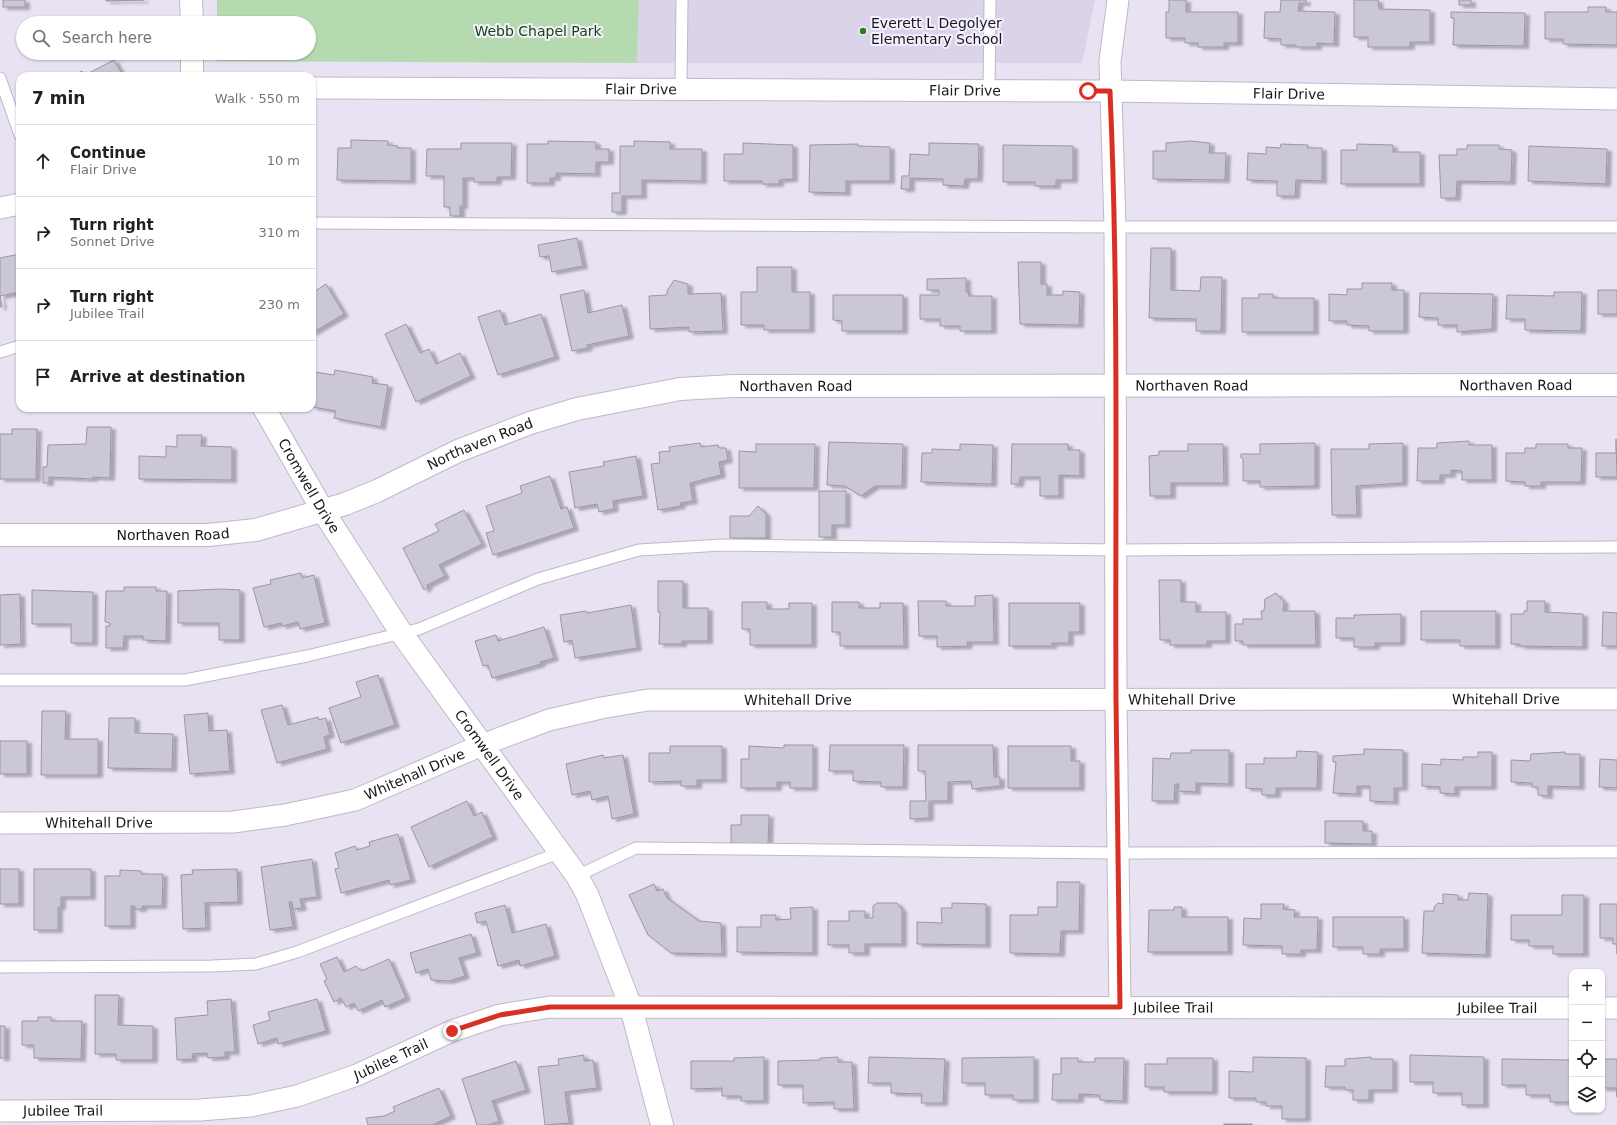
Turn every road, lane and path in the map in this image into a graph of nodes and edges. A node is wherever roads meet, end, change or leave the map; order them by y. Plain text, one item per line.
1 (191, 0) edge
2 (682, 0) edge
3 (990, 0) edge
4 (1118, 0) edge
5 (192, 16) edge
6 (192, 60) edge
7 (192, 72) edge
8 (0, 78) edge
9 (316, 88) edge
10 (681, 88) junction
11 (990, 91) junction
12 (1110, 91) junction
13 (1617, 99) edge
14 (16, 124) edge
15 (16, 205) edge
16 (0, 208) edge
17 (316, 223) edge
18 (1115, 227) junction
19 (1617, 227) edge
20 (16, 347) edge
21 (0, 352) edge
22 (1117, 385) junction
23 (1617, 385) edge
24 (266, 412) edge
25 (323, 510) junction
26 (0, 535) edge
27 (1617, 548) edge
28 (1116, 550) junction
29 (402, 634) junction
30 (0, 680) edge
31 (1116, 699) junction
32 (1617, 699) edge
33 (482, 745) junction
34 (0, 823) edge
35 (561, 852) junction
36 (1617, 852) edge
37 (1118, 853) junction
38 (577, 876) junction
39 (0, 967) edge
40 (631, 1007) junction
41 (1120, 1007) junction
42 (1569, 1008) edge
43 (1605, 1008) edge
44 (1617, 1008) edge
45 (0, 1111) edge
46 (662, 1125) edge

1 - 5 street
2 - 10 lane
3 - 11 lane
4 - 12 street
6 - 7 street
8 - 14 lane
9 - 10 street, Flair Drive
10 - 11 street, Flair Drive
11 - 12 street, Flair Drive
12 - 13 street, Flair Drive
12 - 18 street
15 - 16 street
17 - 18 lane
18 - 19 lane
18 - 22 street
20 - 21 lane
22 - 23 street, Northaven Road
22 - 25 street, Northaven Road
22 - 28 street
24 - 25 street, Cromwell Drive
25 - 26 street, Northaven Road
25 - 29 street, Cromwell Drive
27 - 28 lane
28 - 29 lane
28 - 31 street
29 - 30 lane
29 - 33 street, Cromwell Drive
31 - 32 street, Whitehall Drive
31 - 33 street, Whitehall Drive
31 - 37 street
33 - 34 street, Whitehall Drive
33 - 35 street, Cromwell Drive
35 - 38 street, Cromwell Drive
35 - 39 lane
36 - 37 lane
37 - 38 lane
37 - 41 street
38 - 40 street, Cromwell Drive
40 - 41 street, Jubilee Trail
40 - 45 street, Jubilee Trail
40 - 46 street, Cromwell Drive
41 - 42 street, Jubilee Trail
43 - 44 street

